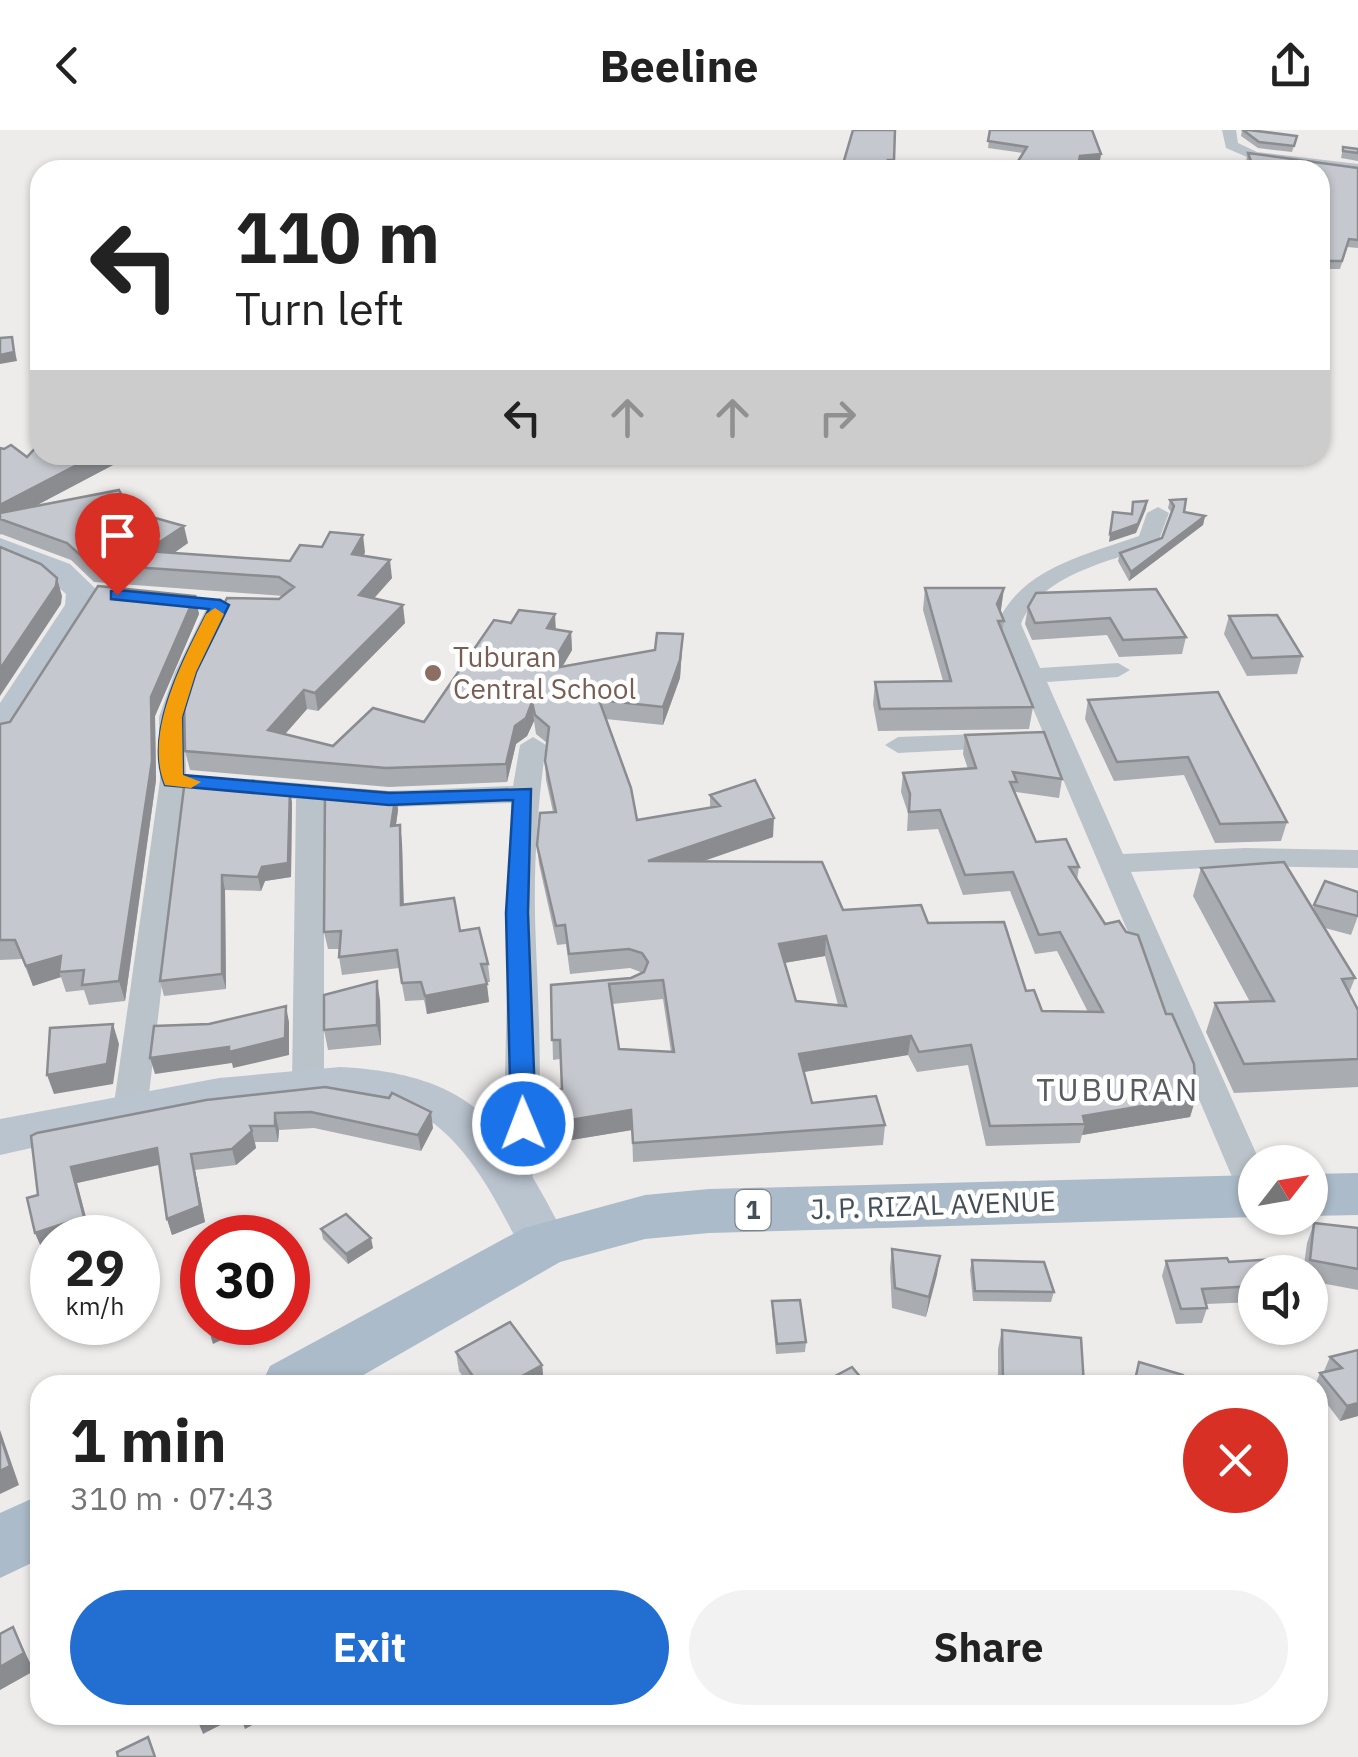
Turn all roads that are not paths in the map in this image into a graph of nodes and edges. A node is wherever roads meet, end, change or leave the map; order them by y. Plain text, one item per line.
1 (1230, 130) edge
2 (1289, 160) edge
3 (1330, 165) edge
4 (1358, 168) edge
5 (1158, 513) dead end
6 (0, 547) edge
7 (251, 606) edge
8 (1118, 670) dead end
9 (1031, 676) junction
10 (0, 731) edge
11 (1058, 739) junction
12 (533, 745) dead end
13 (898, 745) dead end
14 (232, 785) edge
15 (310, 792) junction
16 (524, 794) junction
17 (1358, 860) edge
18 (1113, 864) junction
19 (557, 989) edge
20 (520, 992) junction
21 (308, 1084) junction
22 (130, 1111) junction
23 (0, 1137) edge
24 (1238, 1154) edge
25 (513, 1188) junction
26 (1238, 1194) edge
27 (1358, 1194) edge
28 (1328, 1195) edge
29 (544, 1244) junction
30 (310, 1375) edge
31 (30, 1530) edge
32 (0, 1547) edge

1 - 2 street
3 - 4 street
5 - 9 street
6 - 10 street
7 - 22 street
8 - 9 street
9 - 11 street
11 - 13 street
11 - 18 street
12 - 16 street
14 - 15 street
15 - 16 street
15 - 21 street
16 - 20 street
17 - 18 street
18 - 24 street
19 - 20 street
20 - 25 street
21 - 22 street
21 - 25 street
22 - 23 street
25 - 29 street
26 - 29 main road, J. P. RIZAL AVENUE / 1
27 - 28 main road
29 - 30 main road, J. P. RIZAL AVENUE / 1
31 - 32 main road

